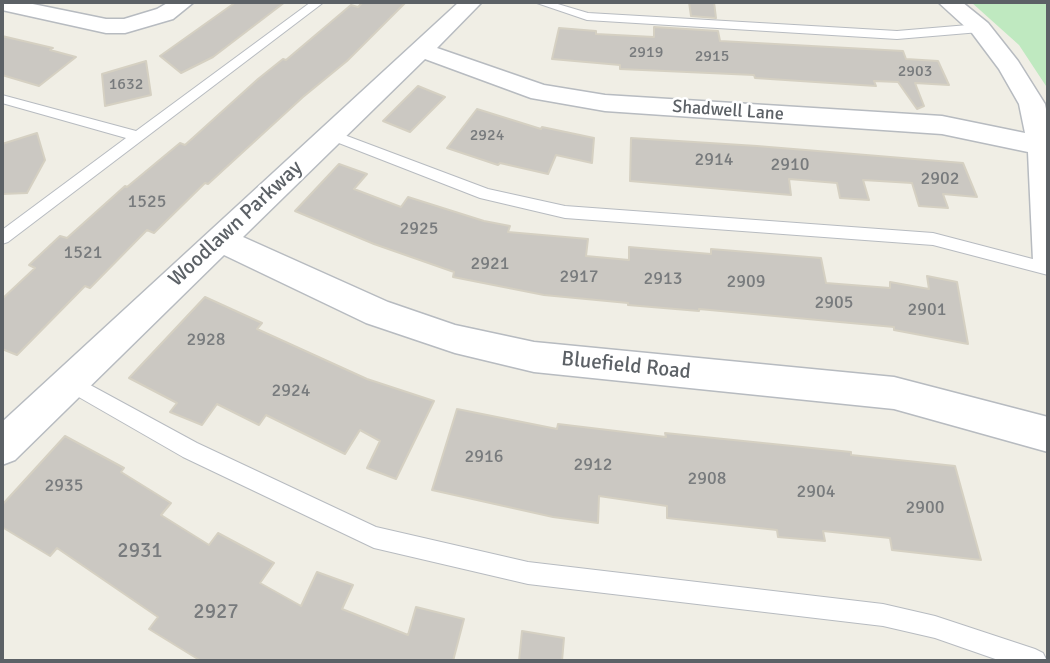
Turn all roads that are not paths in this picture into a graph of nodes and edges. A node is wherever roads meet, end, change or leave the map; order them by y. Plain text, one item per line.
1 (183, 2) edge
2 (318, 2) edge
3 (471, 2) edge
4 (540, 2) edge
5 (949, 2) edge
6 (2, 4) edge
7 (980, 28) junction
8 (421, 50) junction
9 (2, 99) edge
10 (331, 135) junction
11 (136, 136) junction
12 (1041, 145) junction
13 (2, 238) edge
14 (220, 240) junction
15 (1048, 261) edge
16 (1048, 269) edge
17 (70, 382) junction
18 (1048, 435) edge
19 (2, 447) edge
20 (1035, 661) edge

1 - 6 street
2 - 11 lane
3 - 8 street, Woodlawn Parkway
4 - 7 lane
5 - 7 street
7 - 12 street
8 - 10 street, Woodlawn Parkway
8 - 12 street, Shadwell Lane
9 - 11 lane
10 - 14 street, Woodlawn Parkway
10 - 16 lane
11 - 13 lane
12 - 15 street
14 - 17 street, Woodlawn Parkway
14 - 18 street, Bluefield Road
17 - 19 street, Woodlawn Parkway
17 - 20 lane

